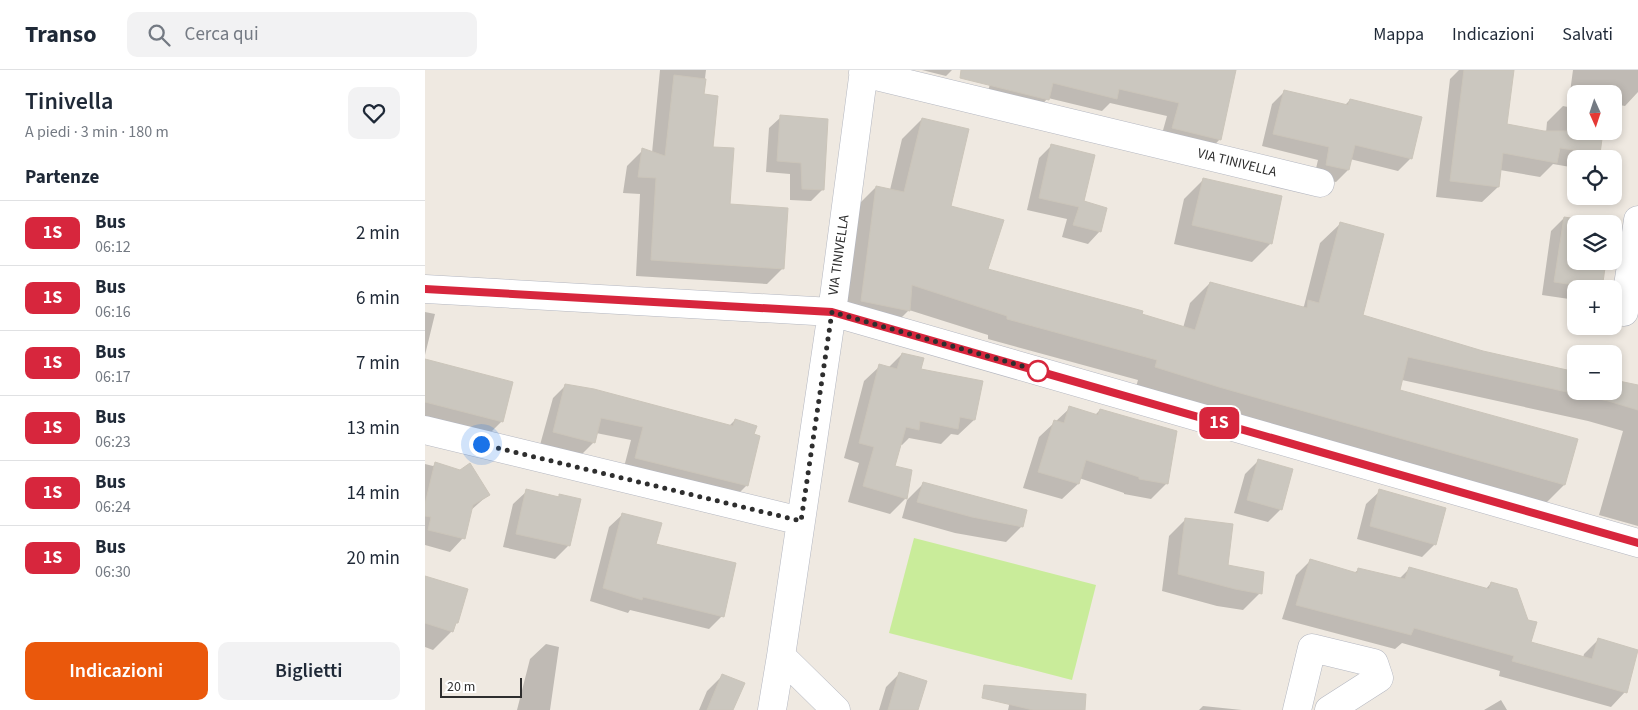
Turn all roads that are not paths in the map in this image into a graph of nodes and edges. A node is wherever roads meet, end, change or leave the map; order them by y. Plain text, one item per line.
1 (863, 72) edge
2 (1320, 183) dead end
3 (1638, 220) edge
4 (425, 289) edge
5 (832, 312) junction
6 (1624, 312) dead end
7 (425, 430) edge
8 (801, 521) junction
9 (1638, 543) edge
10 (781, 656) junction
11 (772, 710) edge
12 (837, 710) edge
13 (1297, 710) edge
14 (1329, 710) edge

1 - 2 street, VIA TINIVELLA
1 - 5 street, VIA TINIVELLA
3 - 6 street
4 - 5 street
5 - 8 street, VIA TINIVELLA
5 - 9 street
7 - 8 street
8 - 10 street, VIA TINIVELLA
10 - 11 street, VIA TINIVELLA
10 - 12 street
13 - 14 street

